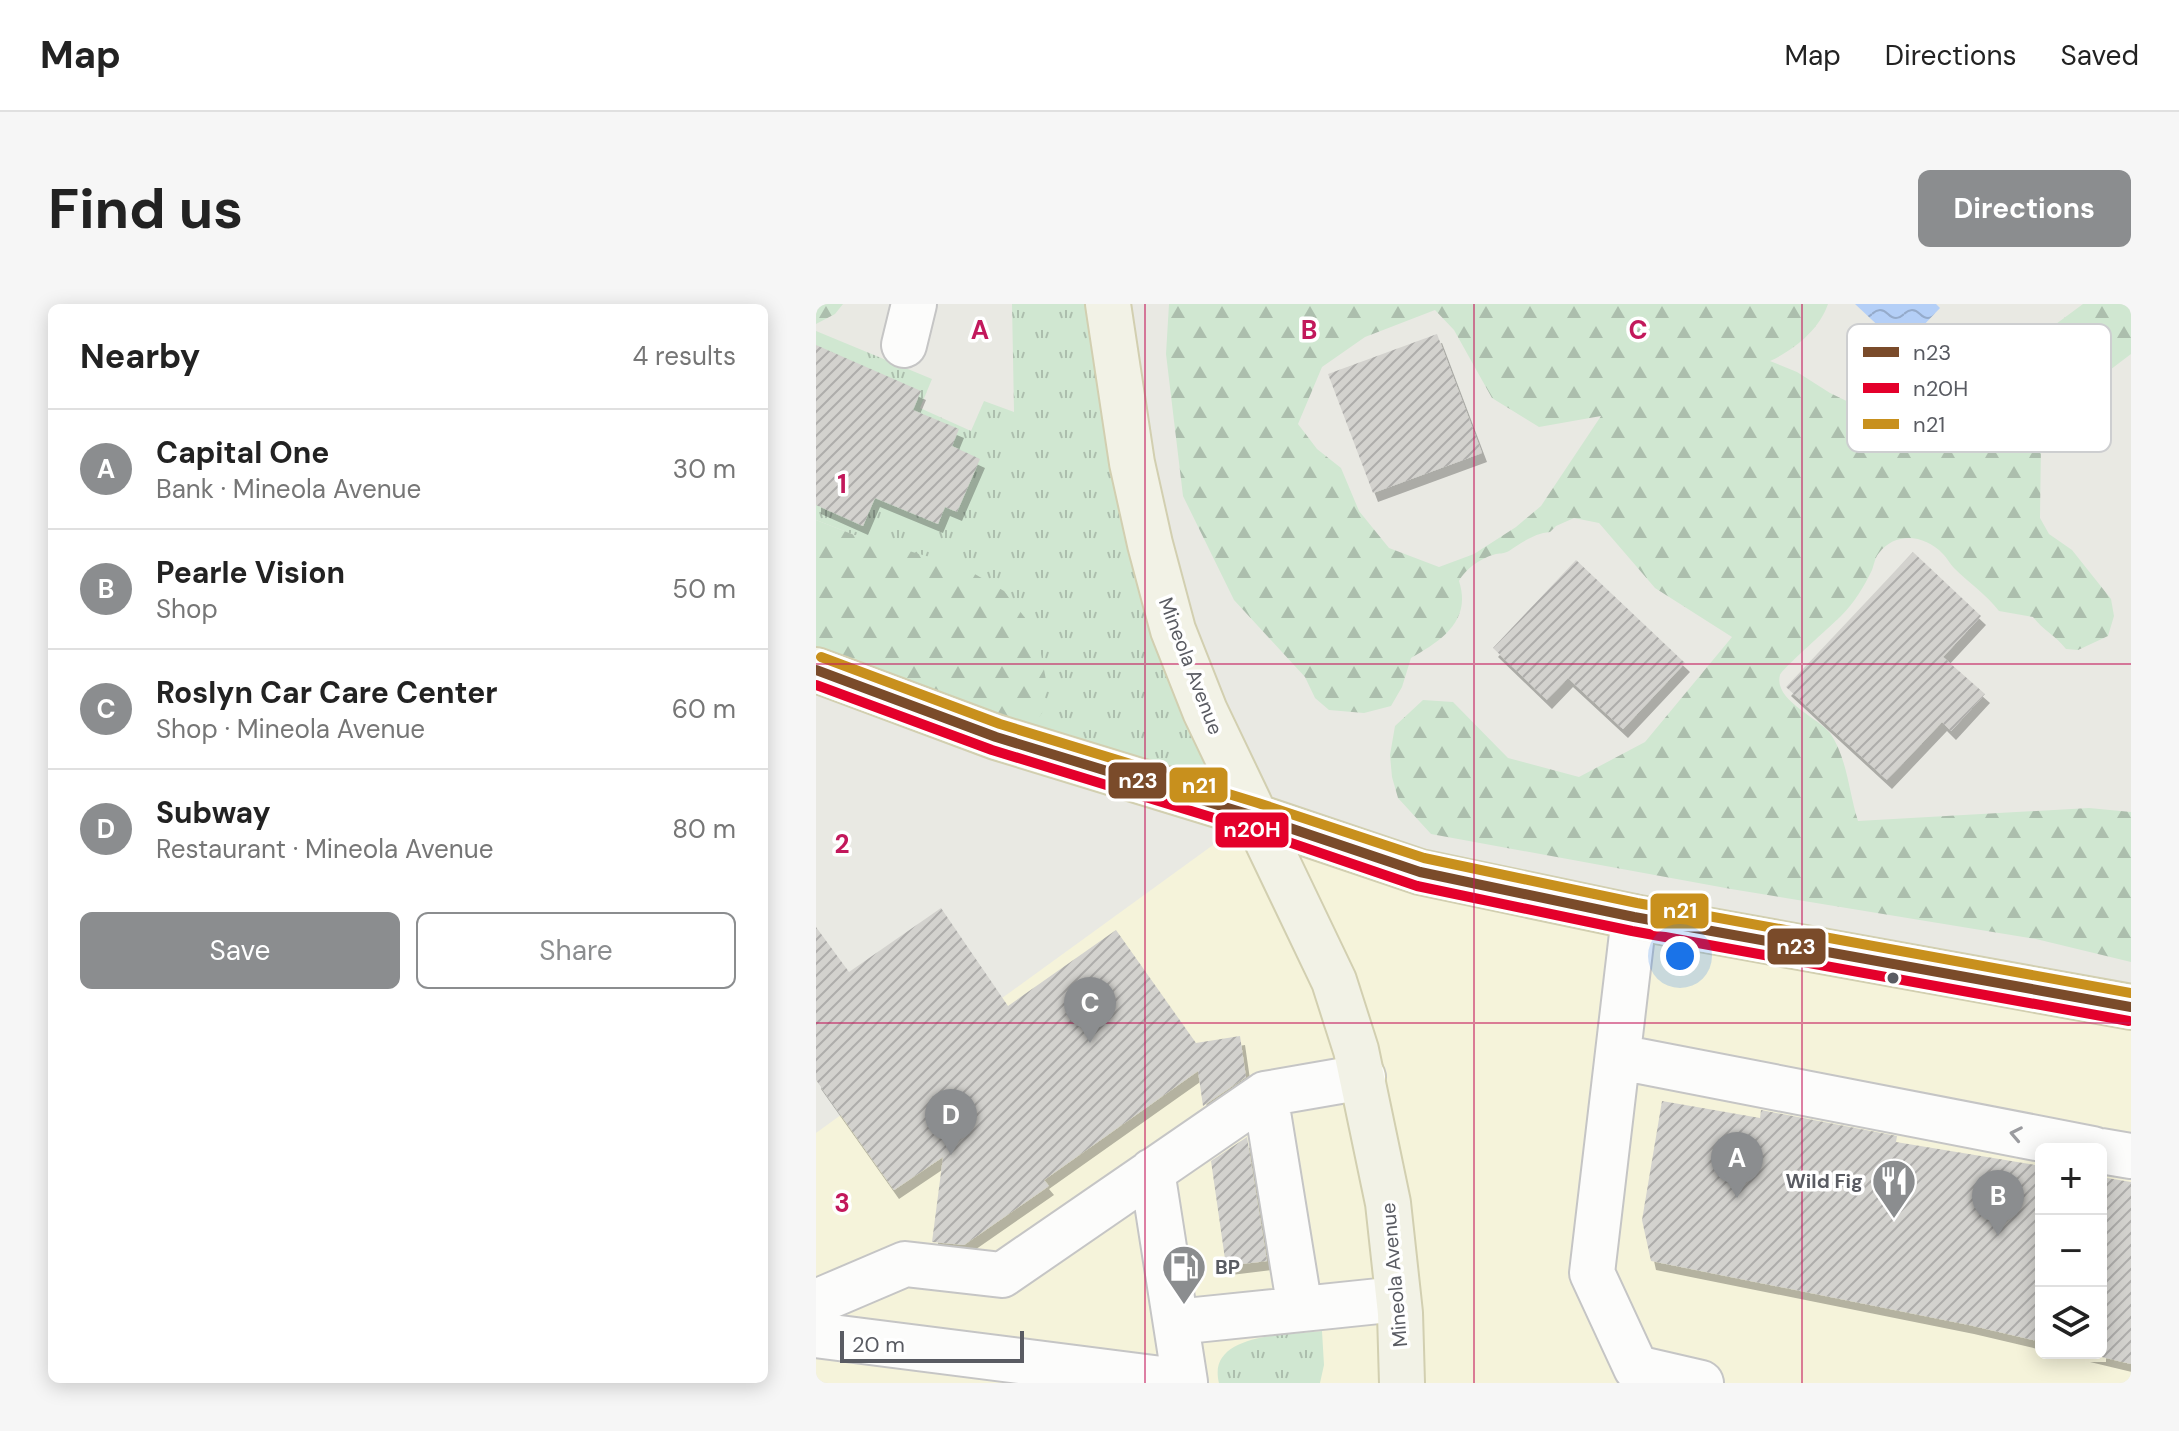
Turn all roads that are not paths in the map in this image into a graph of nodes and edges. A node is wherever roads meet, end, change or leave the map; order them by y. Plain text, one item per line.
1 (1108, 304) edge
2 (816, 670) edge
3 (1254, 816) junction
4 (1634, 917) junction
5 (2131, 1007) edge
6 (1619, 1057) junction
7 (1363, 1077) junction
8 (1265, 1094) junction
9 (2062, 1143) edge
10 (2107, 1152) edge
11 (2131, 1156) edge
12 (1152, 1171) junction
13 (1398, 1299) junction
14 (816, 1302) edge
15 (1300, 1309) junction
16 (1176, 1322) junction
17 (816, 1335) edge
18 (1185, 1383) edge
19 (1402, 1383) edge
20 (1701, 1383) edge

1 - 3 main road, Mineola Avenue
2 - 3 main road
3 - 4 main road
3 - 7 main road, Mineola Avenue
4 - 5 main road
4 - 6 lane
9 -> 6 lane
6 - 20 lane
7 - 8 lane
7 - 13 main road, Mineola Avenue
8 - 12 lane
8 - 15 lane
10 - 11 lane
12 - 14 lane
12 - 16 lane
13 - 15 lane
13 - 19 main road, Mineola Avenue
15 - 16 lane
16 - 18 lane
17 - 18 lane

